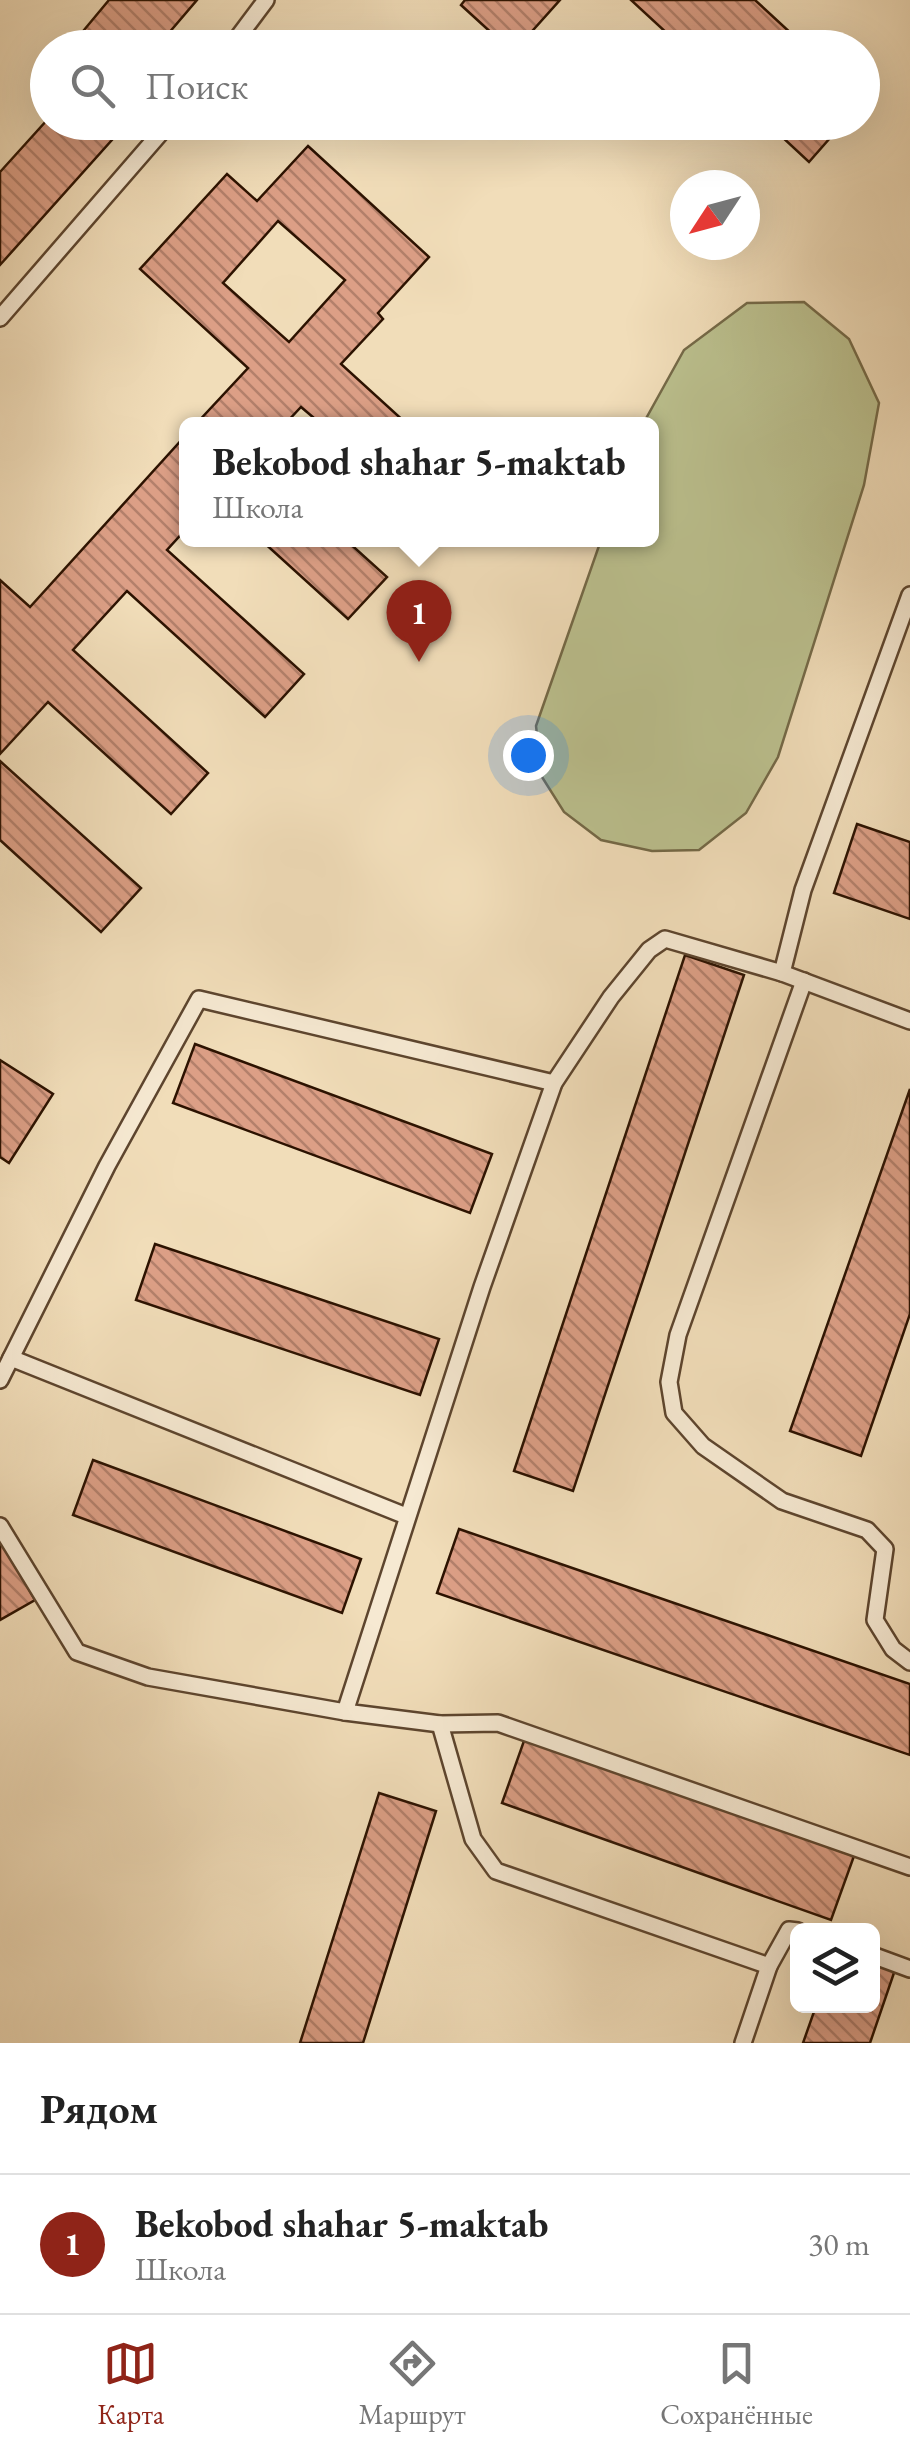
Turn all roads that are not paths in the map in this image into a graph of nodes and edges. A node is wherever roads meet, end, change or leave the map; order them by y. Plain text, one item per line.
1 (266, 0) edge
2 (244, 30) edge
3 (154, 140) edge
4 (0, 318) edge
5 (910, 595) edge
6 (782, 973) junction
7 (804, 982) junction
8 (910, 1020) edge
9 (554, 1083) junction
10 (11, 1358) junction
11 (0, 1380) edge
12 (406, 1516) junction
13 (0, 1526) edge
14 (910, 1662) edge
15 (345, 1712) junction
16 (440, 1724) junction
17 (910, 1867) edge
18 (790, 1930) edge
19 (880, 1958) edge
20 (769, 1966) junction
21 (910, 1970) edge
22 (743, 2043) edge

1 - 2 lane
3 - 4 lane
5 - 6 lane
6 - 7 lane
6 - 9 lane
7 - 8 lane
7 - 14 lane
9 - 10 lane
9 - 12 lane
10 - 11 lane
10 - 12 lane
12 - 15 lane
13 - 15 lane
15 - 16 lane
16 - 17 lane
16 - 20 lane
18 - 20 lane
19 - 21 lane
20 - 22 lane

